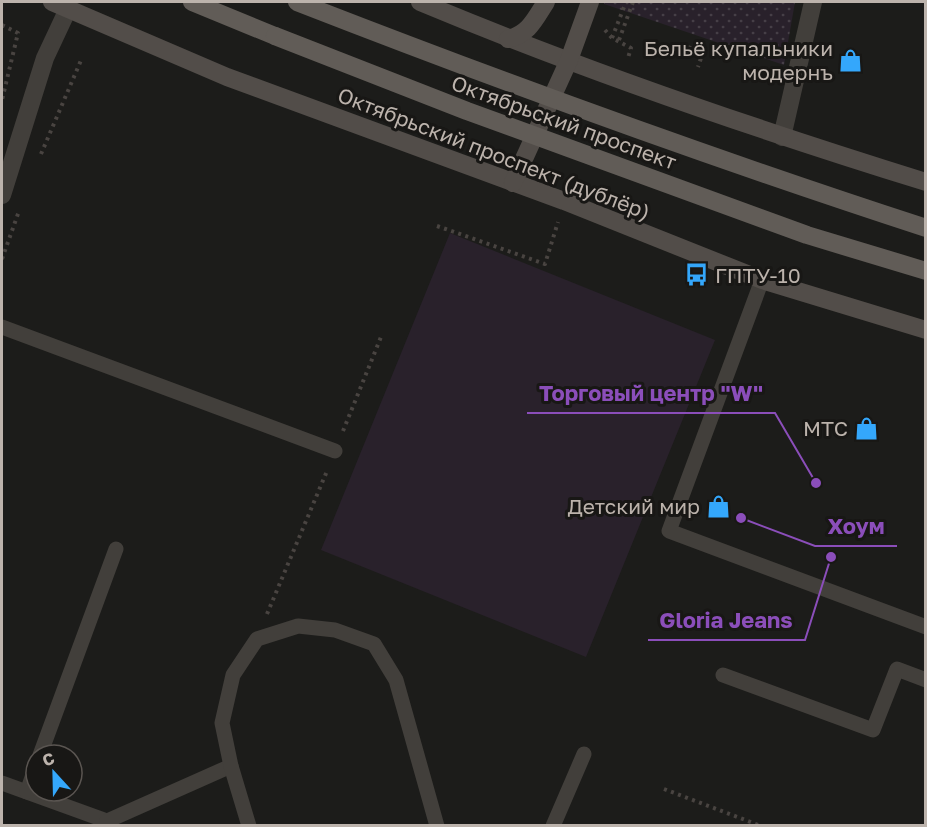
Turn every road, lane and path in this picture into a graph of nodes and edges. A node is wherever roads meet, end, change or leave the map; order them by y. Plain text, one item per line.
1 (192, 2) edge
2 (297, 2) edge
3 (420, 2) edge
4 (546, 2) edge
5 (590, 2) edge
6 (626, 2) edge
7 (633, 2) edge
8 (813, 2) edge
9 (60, 5) edge
10 (2, 25) edge
11 (508, 39) junction
12 (619, 40) junction
13 (681, 45) dead end
14 (631, 48) dead end
15 (82, 58) dead end
16 (569, 60) junction
17 (698, 67) dead end
18 (2, 100) edge
19 (782, 137) junction
20 (38, 162) dead end
21 (926, 182) edge
22 (513, 183) junction
23 (2, 195) edge
24 (22, 205) dead end
25 (558, 225) dead end
26 (437, 226) dead end
27 (926, 228) edge
28 (2, 259) edge
29 (926, 271) edge
30 (762, 280) junction
31 (2, 327) edge
32 (926, 330) edge
33 (381, 337) dead end
34 (335, 451) junction
35 (116, 549) dead end
36 (926, 627) edge
37 (256, 639) junction
38 (723, 675) dead end
39 (926, 680) edge
40 (44, 743) edge
41 (584, 754) dead end
42 (231, 766) junction
43 (2, 783) edge
44 (664, 789) dead end
45 (24, 791) edge
46 (55, 803) edge
47 (106, 823) edge
48 (249, 825) edge
49 (437, 825) edge
50 (553, 825) edge
51 (761, 825) edge

1 - 29 main road, Октябрьский проспект, bridge
2 - 27 main road, Октябрьский проспект, bridge
3 - 11 main road
4 - 11 main road
5 - 16 main road
6 - 12 path
7 - 12 path
8 - 19 street
9 - 22 main road, Октябрьский проспект (дублёр)
9 - 23 street
10 - 18 path
11 - 16 main road
12 - 14 path
13 - 17 path
15 - 20 path
16 - 19 main road
16 - 22 main road
19 - 21 main road
22 - 30 main road, Октябрьский проспект (дублёр)
24 - 28 path
25 - 26 path
30 - 32 main road, Октябрьский проспект (дублёр)
30 - 36 lane
31 - 34 lane
33 - 34 path
34 - 37 path
35 - 40 lane
37 - 42 lane
37 - 49 lane
38 - 39 lane
41 - 50 lane
42 - 47 lane
42 - 48 lane
43 - 45 lane
44 - 51 path
46 - 47 lane

